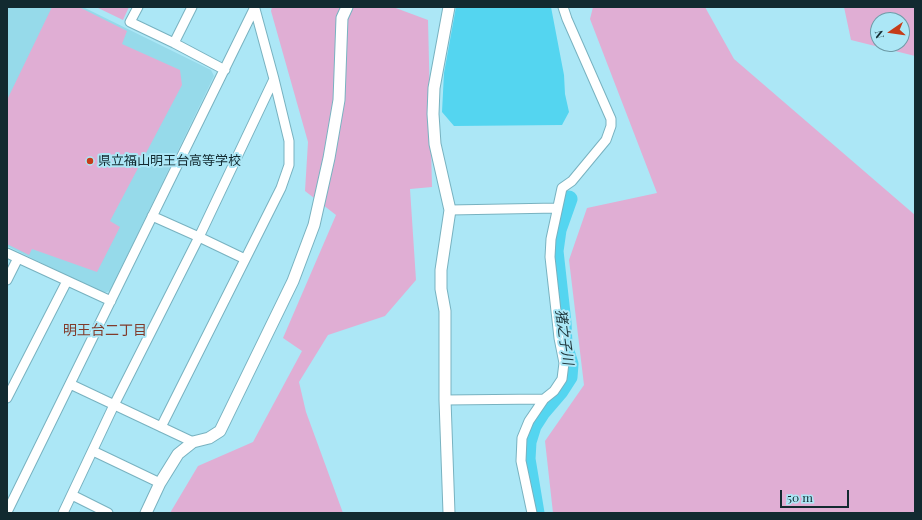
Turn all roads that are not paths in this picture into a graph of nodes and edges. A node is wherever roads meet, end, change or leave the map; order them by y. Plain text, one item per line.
1 (138, 7) edge
2 (192, 7) edge
3 (347, 7) edge
4 (449, 7) edge
5 (563, 7) edge
6 (255, 8) edge
7 (174, 43) junction
8 (224, 70) junction
9 (274, 79) junction
10 (557, 208) junction
11 (450, 210) junction
12 (152, 216) junction
13 (199, 237) junction
14 (7, 253) edge
15 (18, 258) junction
16 (245, 259) junction
17 (7, 280) edge
18 (66, 282) junction
19 (110, 301) junction
20 (70, 384) junction
21 (7, 398) edge
22 (544, 399) junction
23 (445, 400) junction
24 (114, 405) junction
25 (161, 427) junction
26 (193, 442) junction
27 (93, 451) junction
28 (160, 483) junction
29 (72, 495) junction
30 (7, 512) edge
31 (63, 513) edge
32 (108, 513) edge
33 (146, 513) edge
34 (449, 513) edge
35 (532, 513) edge

1 - 7 street
2 - 7 street
3 - 26 street
4 - 11 street
5 - 10 street
6 - 8 street
6 - 9 street
7 - 8 street
8 - 12 street
9 - 13 street
9 - 16 street
10 - 11 street
10 - 22 street
11 - 23 street
12 - 13 street
12 - 19 street
13 - 16 street
13 - 24 street
14 - 15 street
15 - 17 street
15 - 18 street
16 - 25 street
18 - 19 street
18 - 21 street
19 - 20 street
20 - 24 street
20 - 30 street
22 - 23 street
22 - 35 street
23 - 34 street
24 - 25 street
24 - 27 street
25 - 26 street
26 - 28 street
27 - 28 street
27 - 29 street
28 - 33 street
29 - 31 street
29 - 32 street

